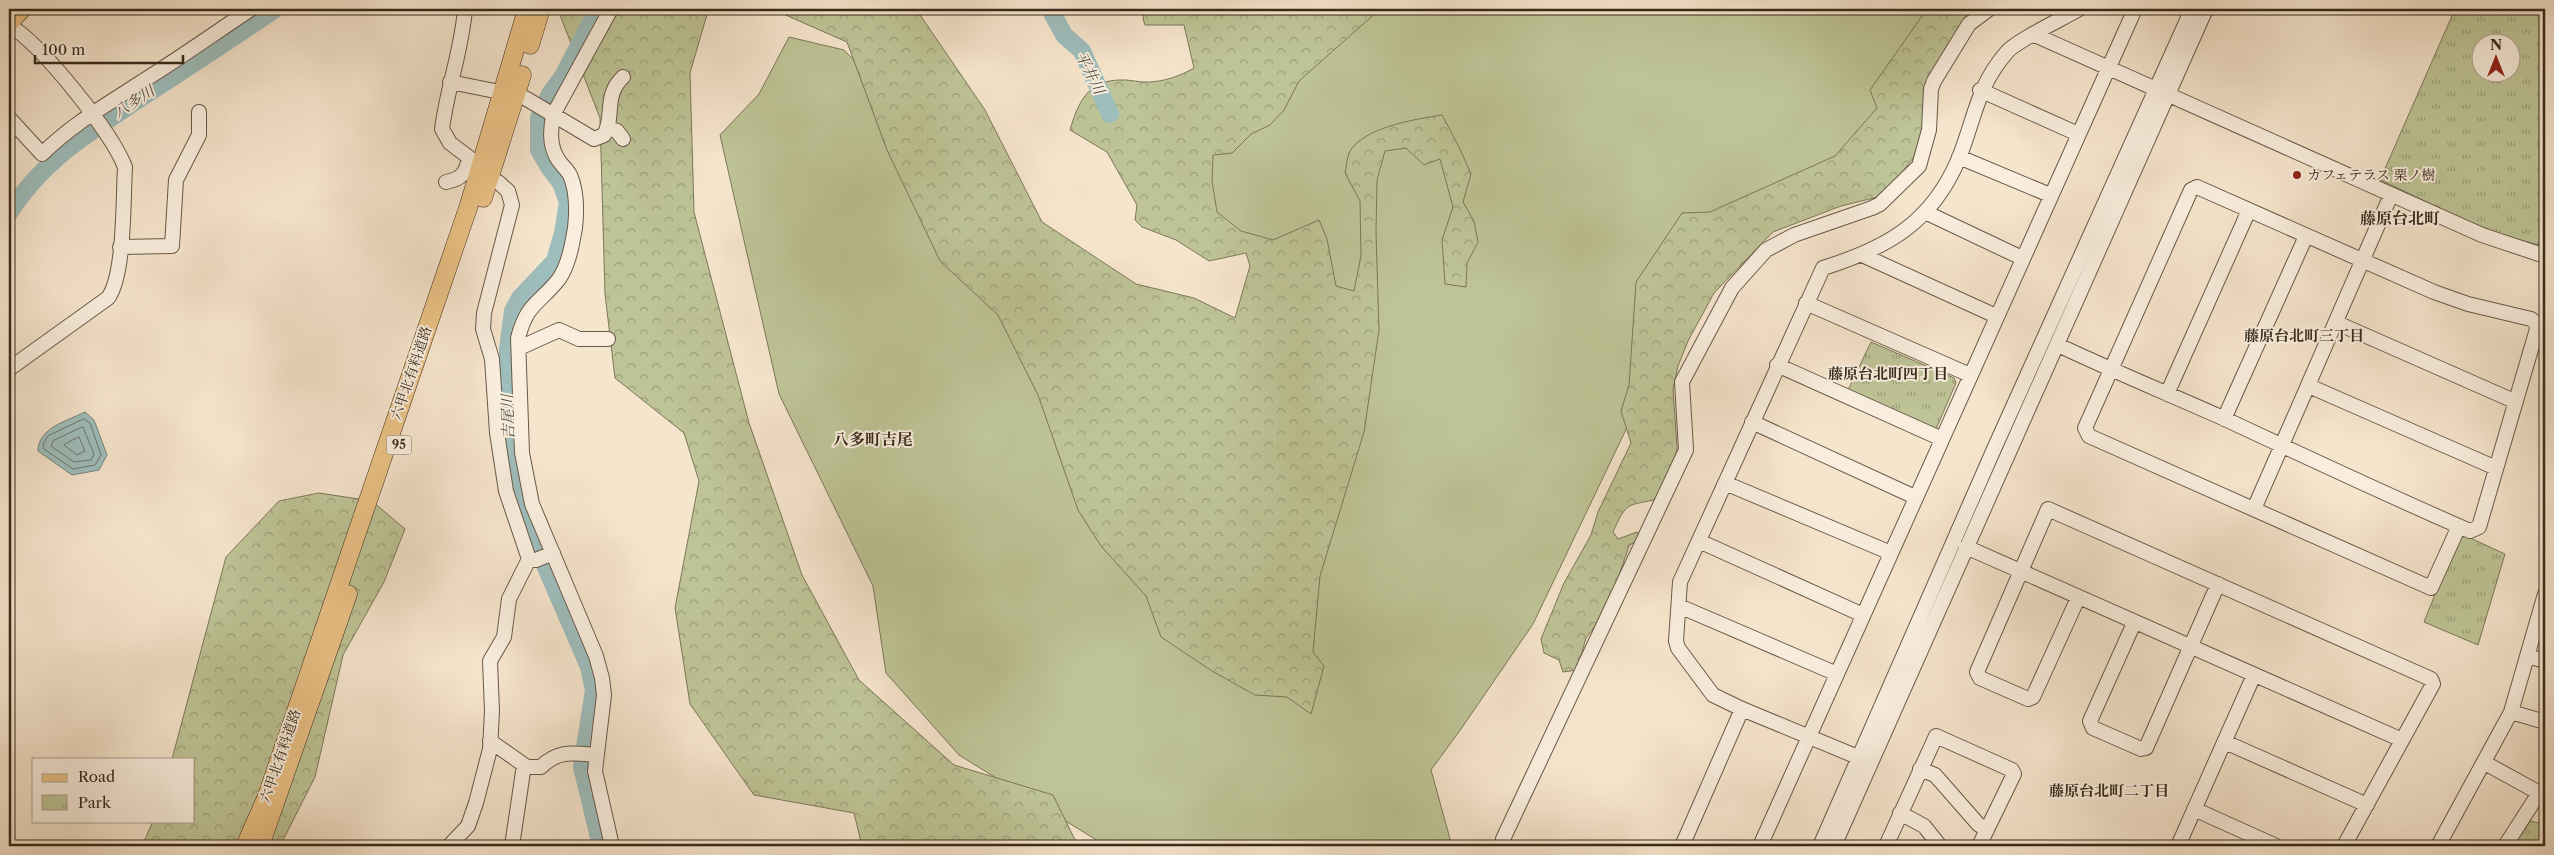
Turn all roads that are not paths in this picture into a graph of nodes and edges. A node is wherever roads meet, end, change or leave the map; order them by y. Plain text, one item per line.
1 (22, 9) edge
2 (251, 9) edge
3 (465, 9) edge
4 (528, 9) edge
5 (541, 9) edge
6 (611, 9) edge
7 (1989, 9) edge
8 (2079, 9) edge
9 (2134, 9) edge
10 (2192, 9) edge
11 (2206, 9) edge
12 (9, 24) edge
13 (2035, 35) junction
14 (2108, 68) junction
15 (622, 77) dead end
16 (450, 82) junction
17 (1980, 90) junction
18 (495, 91) dead end
19 (2163, 92) junction
20 (531, 101) dead end
21 (199, 112) dead end
22 (552, 113) junction
23 (93, 114) junction
24 (9, 118) edge
25 (608, 128) junction
26 (2078, 134) junction
27 (623, 139) dead end
28 (1959, 157) junction
29 (446, 182) dead end
30 (498, 182) dead end
31 (2050, 195) junction
32 (2391, 195) junction
33 (2249, 210) junction
34 (1925, 212) junction
35 (2306, 236) junction
36 (120, 247) junction
37 (1862, 255) junction
38 (2545, 256) edge
39 (2022, 258) junction
40 (2364, 260) junction
41 (1806, 303) junction
42 (1996, 316) junction
43 (2337, 323) junction
44 (608, 339) dead end
45 (2058, 345) junction
46 (518, 348) junction
47 (1777, 365) junction
48 (9, 369) edge
49 (2110, 369) junction
50 (1970, 376) junction
51 (2309, 386) junction
52 (2167, 394) junction
53 (2514, 401) junction
54 (2224, 419) junction
55 (1752, 422) junction
56 (1942, 438) junction
57 (2282, 447) junction
58 (2496, 468) junction
59 (1725, 483) junction
60 (1916, 496) junction
61 (2254, 509) junction
62 (2459, 526) junction
63 (1700, 541) junction
64 (1966, 548) junction
65 (1891, 553) junction
66 (551, 554) junction
67 (532, 560) junction
68 (2020, 572) junction
69 (2218, 584) junction
70 (2078, 598) junction
71 (2544, 602) edge
72 (1679, 606) junction
73 (1863, 615) junction
74 (2134, 623) junction
75 (2191, 648) junction
76 (2527, 656) junction
77 (2545, 661) edge
78 (1837, 674) junction
79 (2254, 675) junction
80 (1742, 709) junction
81 (2511, 712) junction
82 (2545, 722) edge
83 (1808, 738) junction
84 (2402, 740) junction
85 (490, 741) junction
86 (2225, 742) junction
87 (595, 755) junction
88 (1860, 758) junction
89 (2484, 763) junction
90 (524, 764) junction
91 (1920, 769) junction
92 (2542, 795) edge
93 (2367, 805) junction
94 (2194, 809) junction
95 (1900, 813) junction
96 (1988, 830) junction
97 (1503, 838) dead end
98 (245, 846) edge
99 (260, 846) edge
100 (449, 846) edge
101 (512, 846) edge
102 (612, 846) edge
103 (1682, 846) edge
104 (1760, 846) edge
105 (1820, 846) edge
106 (1834, 846) edge
107 (1886, 846) edge
108 (1940, 846) edge
109 (1979, 846) edge
110 (2178, 846) edge
111 (2276, 846) edge
112 (2344, 846) edge
113 (2438, 846) edge
114 (2505, 846) edge

1 - 12 main road
2 - 23 street
3 - 16 street
4 - 98 main road, 六甲北有料道路 / 95
5 - 99 main road, 六甲北有料道路 / 95
6 - 22 street
7 - 97 street
8 - 13 street
9 - 14 street
10 - 19 street
11 - 19 street
12 - 23 street
13 - 14 street
13 - 17 street
14 - 19 street
14 - 26 street
15 - 25 street
16 - 18 street
16 - 29 street
17 - 26 street
17 - 28 street
19 - 32 street
19 - 45 street
19 - 88 street
20 - 22 street
21 - 36 street
22 - 25 street
22 - 46 street
23 - 24 street
23 - 36 street
25 - 27 street
26 - 31 street
28 - 31 street
28 - 34 street
30 - 67 street
31 - 39 street
32 - 38 street
32 - 40 street
33 - 35 street
33 - 49 street
33 - 52 street
34 - 37 street
34 - 39 street
35 - 40 street
35 - 54 street
36 - 48 street
37 - 41 street
37 - 42 street
39 - 42 street
40 - 43 street
40 - 53 street
41 - 47 street
41 - 50 street
42 - 50 street
43 - 51 street
43 - 53 street
44 - 46 street
45 - 49 street
45 - 64 street
46 - 66 street
47 - 55 street
47 - 56 street
49 - 52 street
49 - 61 street
50 - 56 street
51 - 57 street
51 - 58 street
52 - 54 street
53 - 58 street
54 - 57 street
55 - 59 street
55 - 60 street
56 - 60 street
57 - 61 street
57 - 62 street
58 - 62 street
59 - 63 street
59 - 65 street
60 - 65 street
61 - 62 street
63 - 72 street
63 - 73 street
64 - 68 street
64 - 106 street
65 - 73 street
66 - 67 street
66 - 87 street
67 - 85 street
68 - 69 street
68 - 70 street
68 - 70 street
69 - 75 street
69 - 84 street
70 - 74 street
71 - 76 street
72 - 78 street
72 - 80 street
73 - 78 street
74 - 75 street
74 - 75 street
75 - 79 street
76 - 77 street
76 - 81 street
78 - 83 street
79 - 84 street
79 - 86 street
80 - 83 street
80 - 103 street
81 - 82 street
81 - 89 street
83 - 88 street
83 - 104 street
84 - 93 street
85 - 90 street
85 - 100 street
86 - 93 street
86 - 94 street
87 - 90 street
87 - 102 street
88 - 105 street
89 - 92 street
89 - 113 street
90 - 101 street
91 - 95 street
91 - 96 street
91 - 96 street
92 - 114 street
93 - 112 street
94 - 110 street
94 - 111 street
95 - 107 street
95 - 108 street
96 - 109 street

